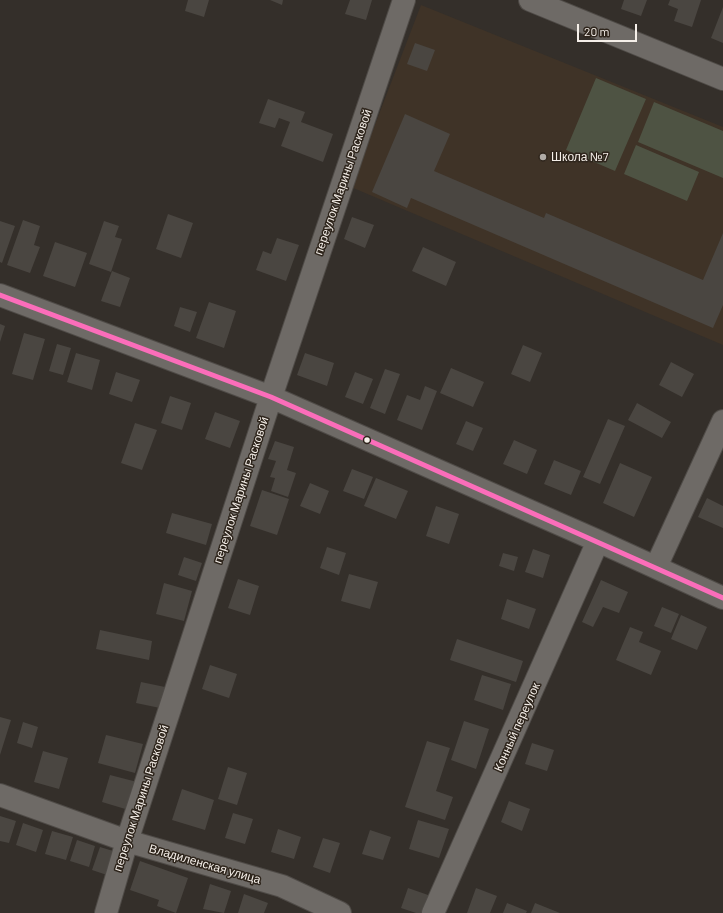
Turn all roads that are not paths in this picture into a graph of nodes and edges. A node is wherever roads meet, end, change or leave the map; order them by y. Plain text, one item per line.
1 (404, 0) edge
2 (530, 0) edge
3 (723, 79) edge
4 (0, 295) edge
5 (271, 397) junction
6 (723, 422) edge
7 (598, 541) junction
8 (656, 567) junction
9 (723, 598) edge
10 (0, 796) edge
11 (127, 841) junction
12 (106, 913) edge
13 (340, 913) edge
14 (433, 913) edge

1 - 5 street, переулок Марины Расковой
2 - 3 street
4 - 5 street
5 - 7 street
5 - 11 street, переулок Марины Расковой
6 - 8 street
7 - 8 street
7 - 14 street, Конный переулок
8 - 9 street
10 - 11 street, Владиленская улица
11 - 12 street, переулок Марины Расковой
11 - 13 street, Владиленская улица

